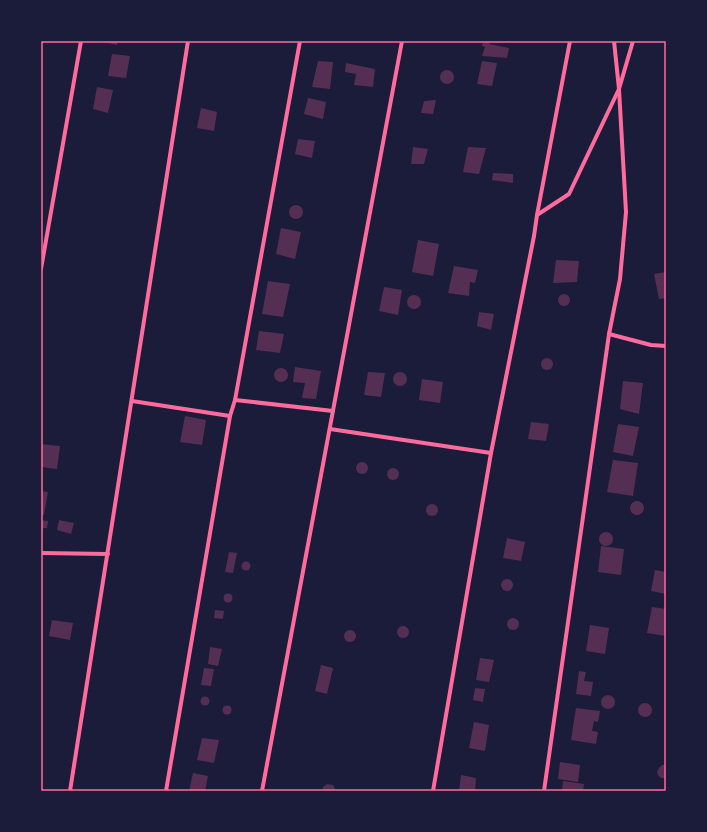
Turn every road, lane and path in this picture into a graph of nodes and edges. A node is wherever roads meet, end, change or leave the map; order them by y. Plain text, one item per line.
1 (82, 41) edge
2 (188, 41) edge
3 (300, 41) edge
4 (402, 41) edge
5 (570, 41) edge
6 (614, 41) edge
7 (633, 41) edge
8 (618, 89) junction
9 (537, 215) junction
10 (41, 269) edge
11 (610, 334) junction
12 (666, 346) edge
13 (236, 400) junction
14 (132, 401) junction
15 (333, 411) junction
16 (230, 416) junction
17 (330, 429) junction
18 (491, 453) junction
19 (41, 553) edge
20 (108, 554) junction
21 (70, 791) edge
22 (166, 791) edge
23 (262, 791) edge
24 (433, 791) edge
25 (544, 791) edge

1 - 10 street
2 - 14 street
3 - 13 street
4 - 15 street
5 - 9 street
6 - 8 street
7 - 8 street
8 - 9 street
8 - 11 street
9 - 18 street
11 - 12 street
11 - 25 street
13 - 15 street
13 - 16 street
14 - 16 street
14 - 20 street
15 - 17 street
16 - 22 street
17 - 18 street
17 - 23 street
18 - 24 street
19 - 20 street
20 - 21 street

